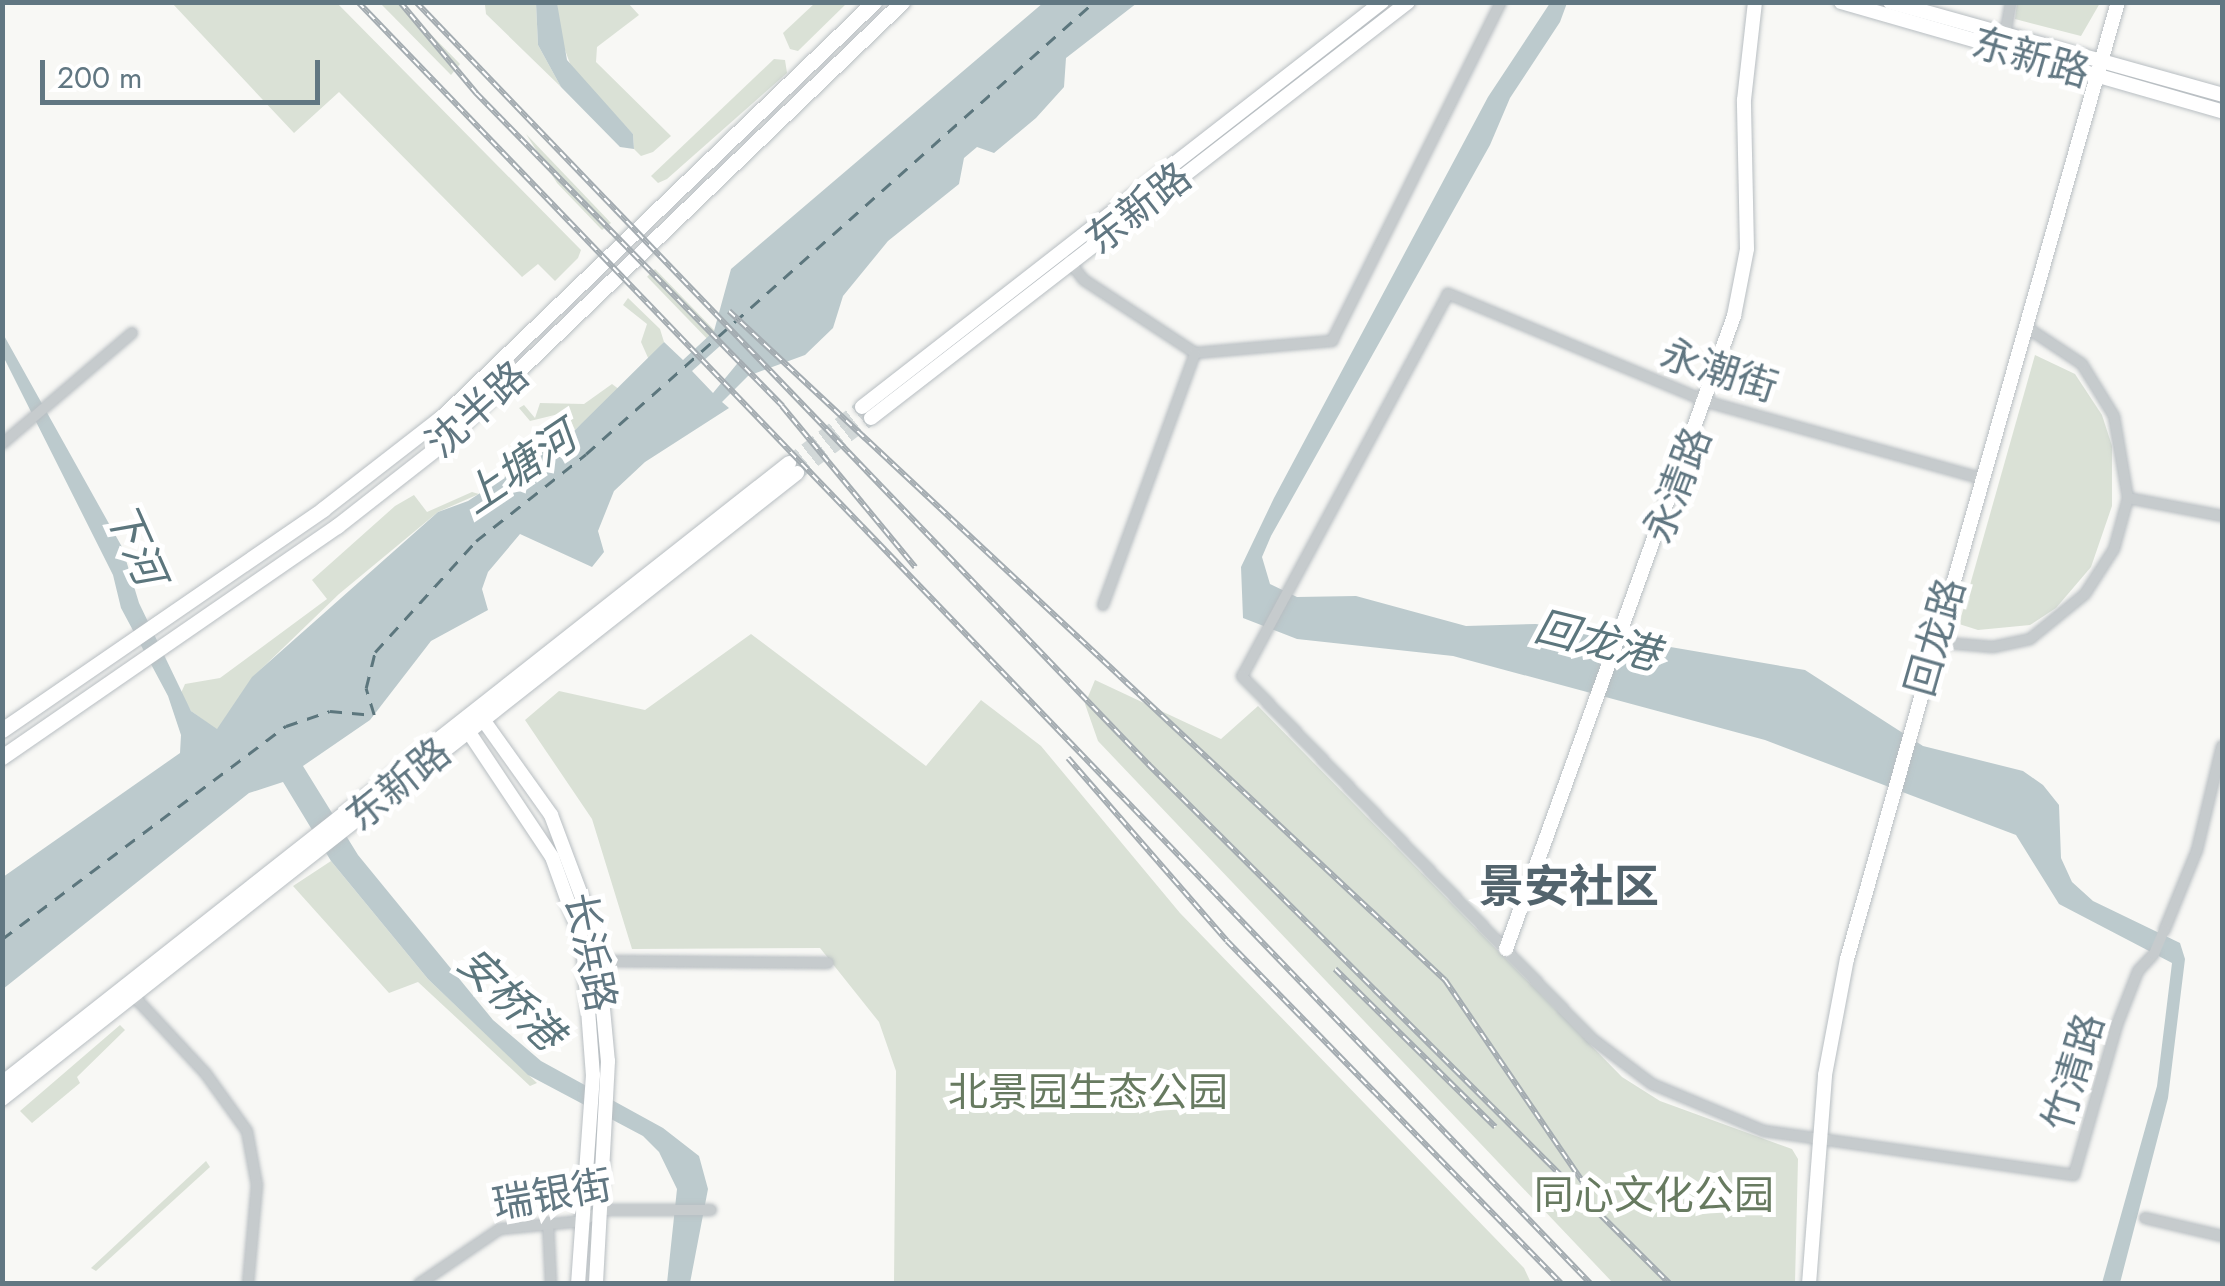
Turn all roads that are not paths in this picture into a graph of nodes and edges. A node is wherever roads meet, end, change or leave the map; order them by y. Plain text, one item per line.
1 (874, 2) edge
2 (902, 2) edge
3 (1382, 2) edge
4 (1408, 2) edge
5 (1501, 2) edge
6 (1756, 2) edge
7 (1841, 2) edge
8 (1890, 2) edge
9 (2011, 2) edge
10 (2118, 2) edge
11 (1911, 5) edge
12 (2005, 35) junction
13 (2098, 69) junction
14 (2222, 95) edge
15 (2222, 110) edge
16 (1066, 256) junction
17 (2026, 327) junction
18 (132, 333) dead end
19 (1195, 353) junction
20 (1708, 402) junction
21 (866, 412) tunnel mouth
22 (2, 444) edge
23 (793, 468) tunnel mouth
24 (1980, 478) junction
25 (2128, 498) junction
26 (2222, 516) edge
27 (1104, 605) dead end
28 (1934, 642) junction
29 (478, 713) junction
30 (463, 725) junction
31 (2, 730) edge
32 (2222, 746) edge
33 (2, 757) edge
34 (1506, 949) junction
35 (602, 961) junction
36 (828, 963) dead end
37 (127, 989) junction
38 (601, 1062) junction
39 (2, 1083) edge
40 (2, 1099) edge
41 (1818, 1136) junction
42 (596, 1162) junction
43 (601, 1210) junction
44 (711, 1210) dead end
45 (2144, 1218) dead end
46 (583, 1221) junction
47 (548, 1222) junction
48 (2222, 1236) edge
49 (248, 1284) edge
50 (419, 1284) edge
51 (552, 1284) edge
52 (578, 1284) edge
53 (596, 1284) edge
54 (1809, 1284) edge

1 - 31 main road, 沈半路
2 - 33 main road, 沈半路
3 - 16 main road, 东新路
4 - 16 main road, 东新路
5 - 19 street
6 - 20 main road, 永清路
7 - 13 main road, 东新路
8 - 11 main road, 东新路
9 - 12 street
10 - 13 main road, 回龙路
11 - 12 main road, 东新路
12 - 13 main road, 东新路
13 - 14 main road, 东新路
13 - 15 main road, 东新路
13 - 17 main road, 回龙路
16 - 19 street
16 - 21 main road, 东新路
17 - 24 main road, 回龙路
17 - 25 street
18 - 22 street
19 - 27 street
20 - 24 street, 永潮街
20 - 34 main road, 永清路
20 - 34 street, 永潮街
23 - 29 main road, 东新路
24 - 28 main road, 回龙路
25 - 26 street
25 - 28 street
28 - 41 main road, 回龙路
29 - 30 main road, 东新路
29 - 35 main road, 长浜路
30 - 37 main road, 东新路
30 - 38 main road, 长浜路
32 - 41 street, 竹清路, bridge
34 - 41 street
35 - 36 street
35 - 38 main road, 长浜路
37 - 39 main road, 东新路
37 - 40 main road, 东新路
37 - 49 street
38 - 42 main road, 长浜路
41 - 54 main road, 回龙路
42 - 43 main road, 长浜路
42 - 46 main road, 长浜路
43 - 44 street, 瑞银街
43 - 46 street, 瑞银街
43 - 53 main road, 长浜路
45 - 48 street
46 - 47 street, 瑞银街
46 - 52 main road, 长浜路
47 - 50 street, 瑞银街
47 - 51 street

